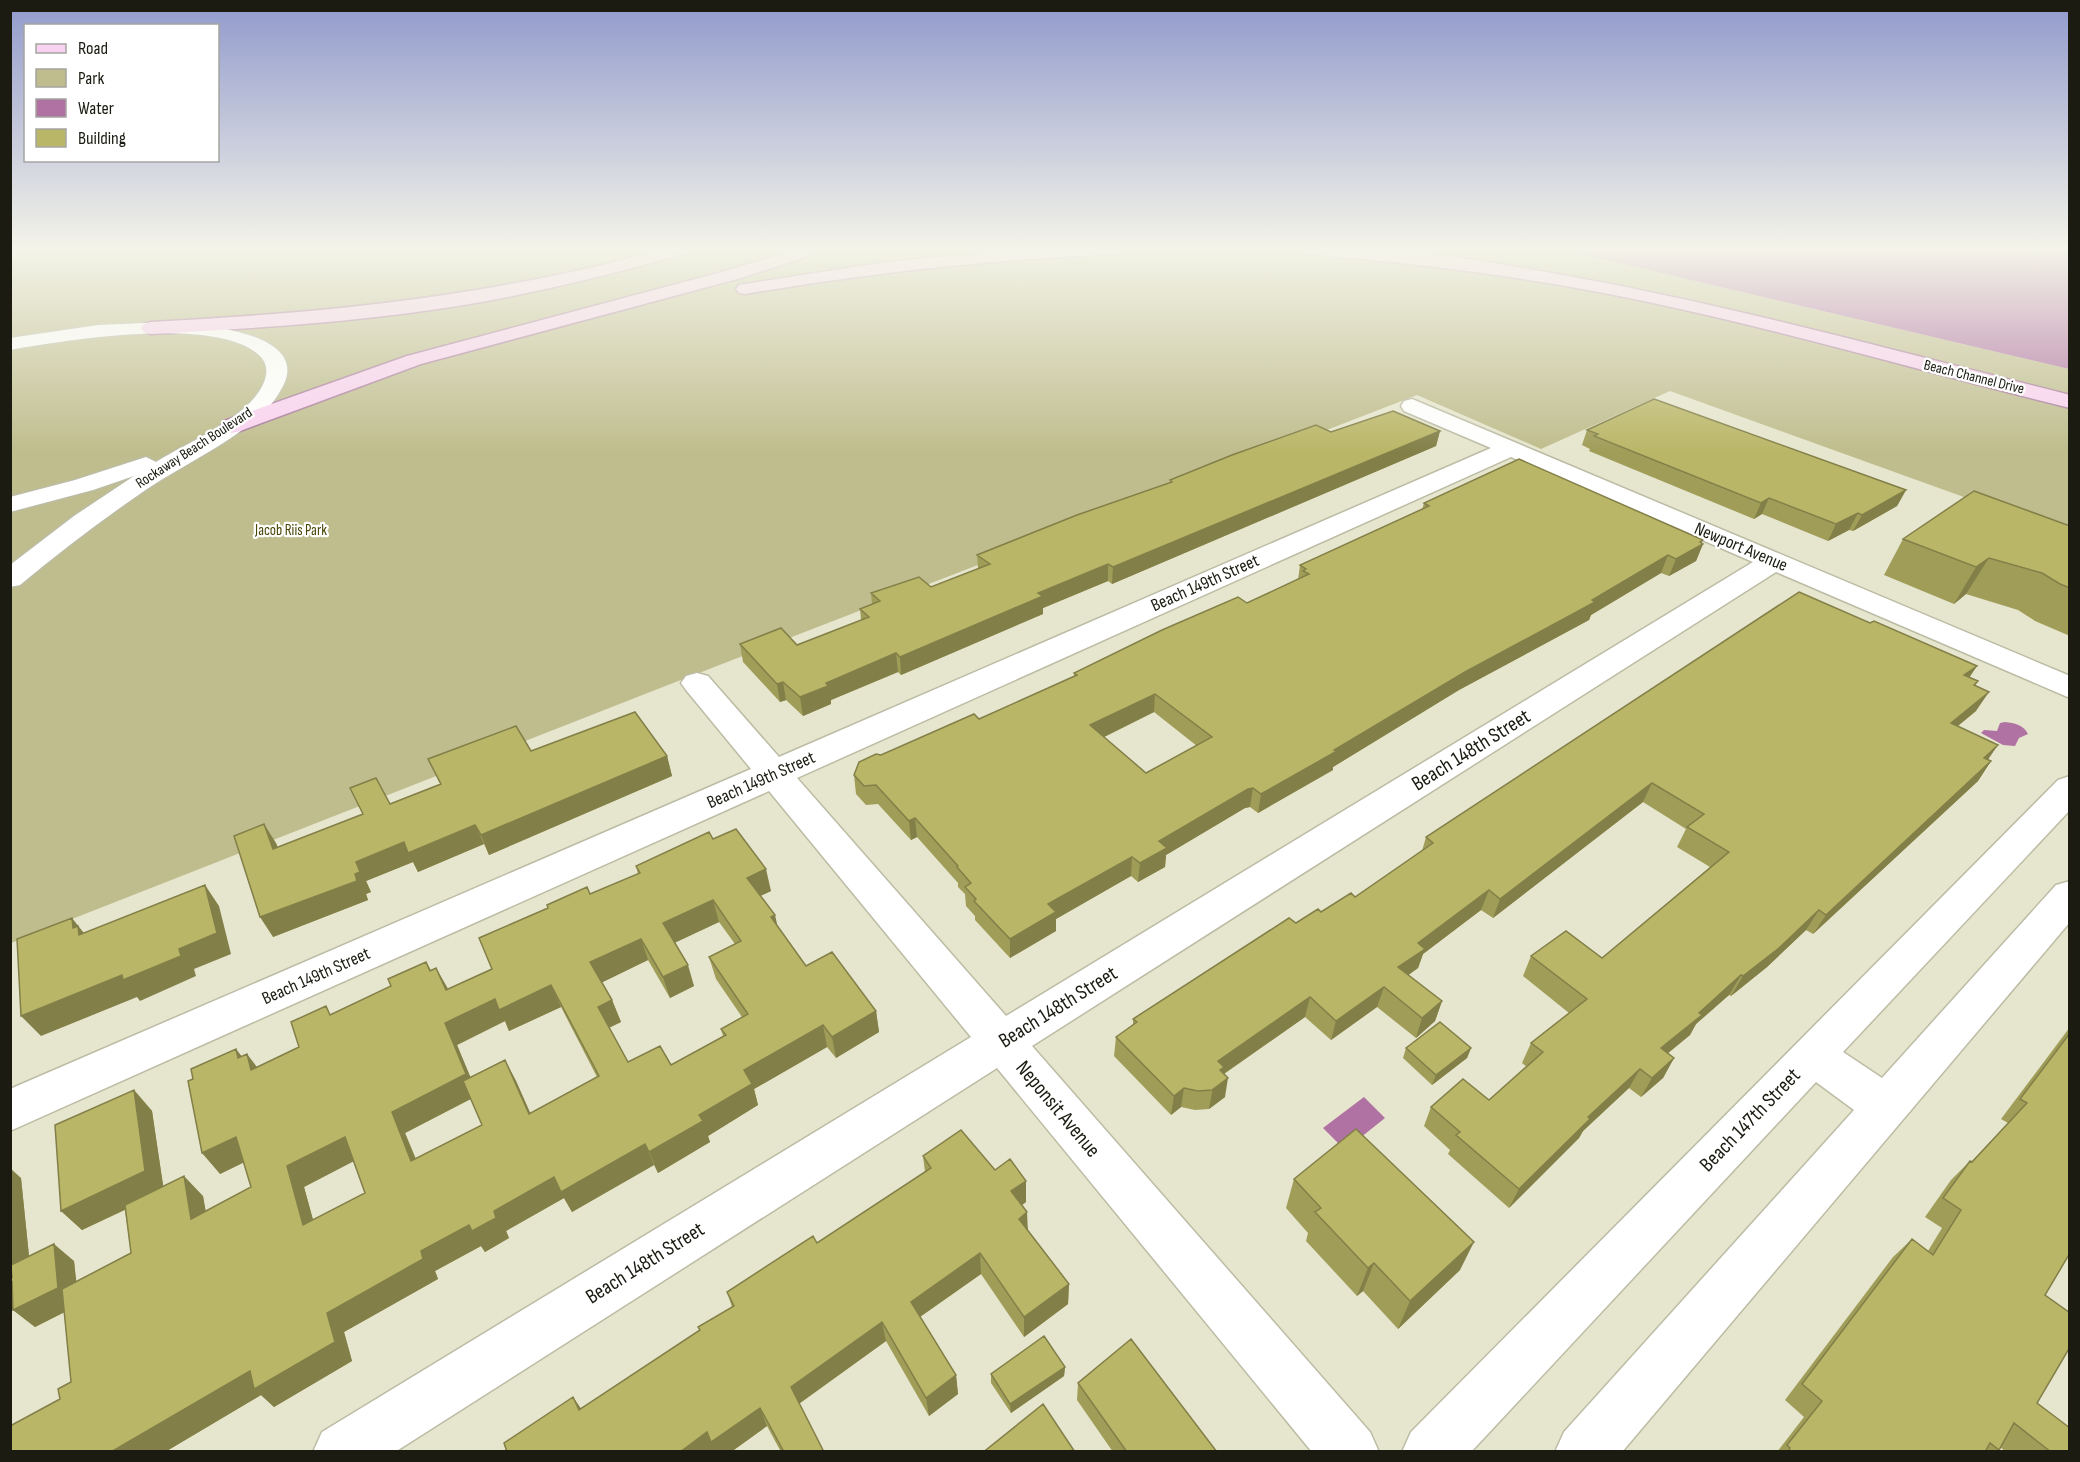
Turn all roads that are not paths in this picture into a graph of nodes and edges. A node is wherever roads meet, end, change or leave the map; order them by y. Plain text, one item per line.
1 (315, 317) edge
2 (576, 317) edge
3 (1737, 317) edge
4 (571, 318) joint
5 (26, 321) dead end
6 (144, 328) junction
7 (10, 344) edge
8 (2070, 402) edge
9 (1413, 406) dead end
10 (232, 426) junction
11 (201, 444) junction
12 (1511, 448) junction
13 (10, 505) edge
14 (1774, 561) junction
15 (10, 579) edge
16 (697, 683) dead end
17 (2070, 688) edge
18 (774, 774) junction
19 (2069, 789) edge
20 (2070, 895) edge
21 (1002, 1042) junction
22 (1812, 1055) junction
23 (1885, 1106) junction
24 (10, 1111) edge
25 (342, 1452) edge
26 (1350, 1452) edge
27 (1431, 1452) edge
28 (1584, 1452) edge

1 - 6 main road
2 - 4 main road
3 - 8 main road, Beach Channel Drive
4 - 10 main road
5 - 6 street, Rockaway Beach Boulevard
6 - 7 street
6 - 10 street, Rockaway Beach Boulevard
9 - 12 street, Newport Avenue
10 - 11 street, Rockaway Beach Boulevard
11 - 13 street
11 - 15 street, Rockaway Beach Boulevard
12 - 14 street, Newport Avenue
12 - 18 street, Beach 149th Street
14 - 17 street, Newport Avenue
14 - 21 street, Beach 148th Street
16 - 18 street, Neponsit Avenue
18 - 21 street, Neponsit Avenue
18 - 24 street, Beach 149th Street
19 - 22 street, Beach 147th Street
20 - 23 street
21 - 25 street, Beach 148th Street
21 - 26 street, Neponsit Avenue
22 - 23 street
22 - 27 street, Beach 147th Street
23 - 28 street

